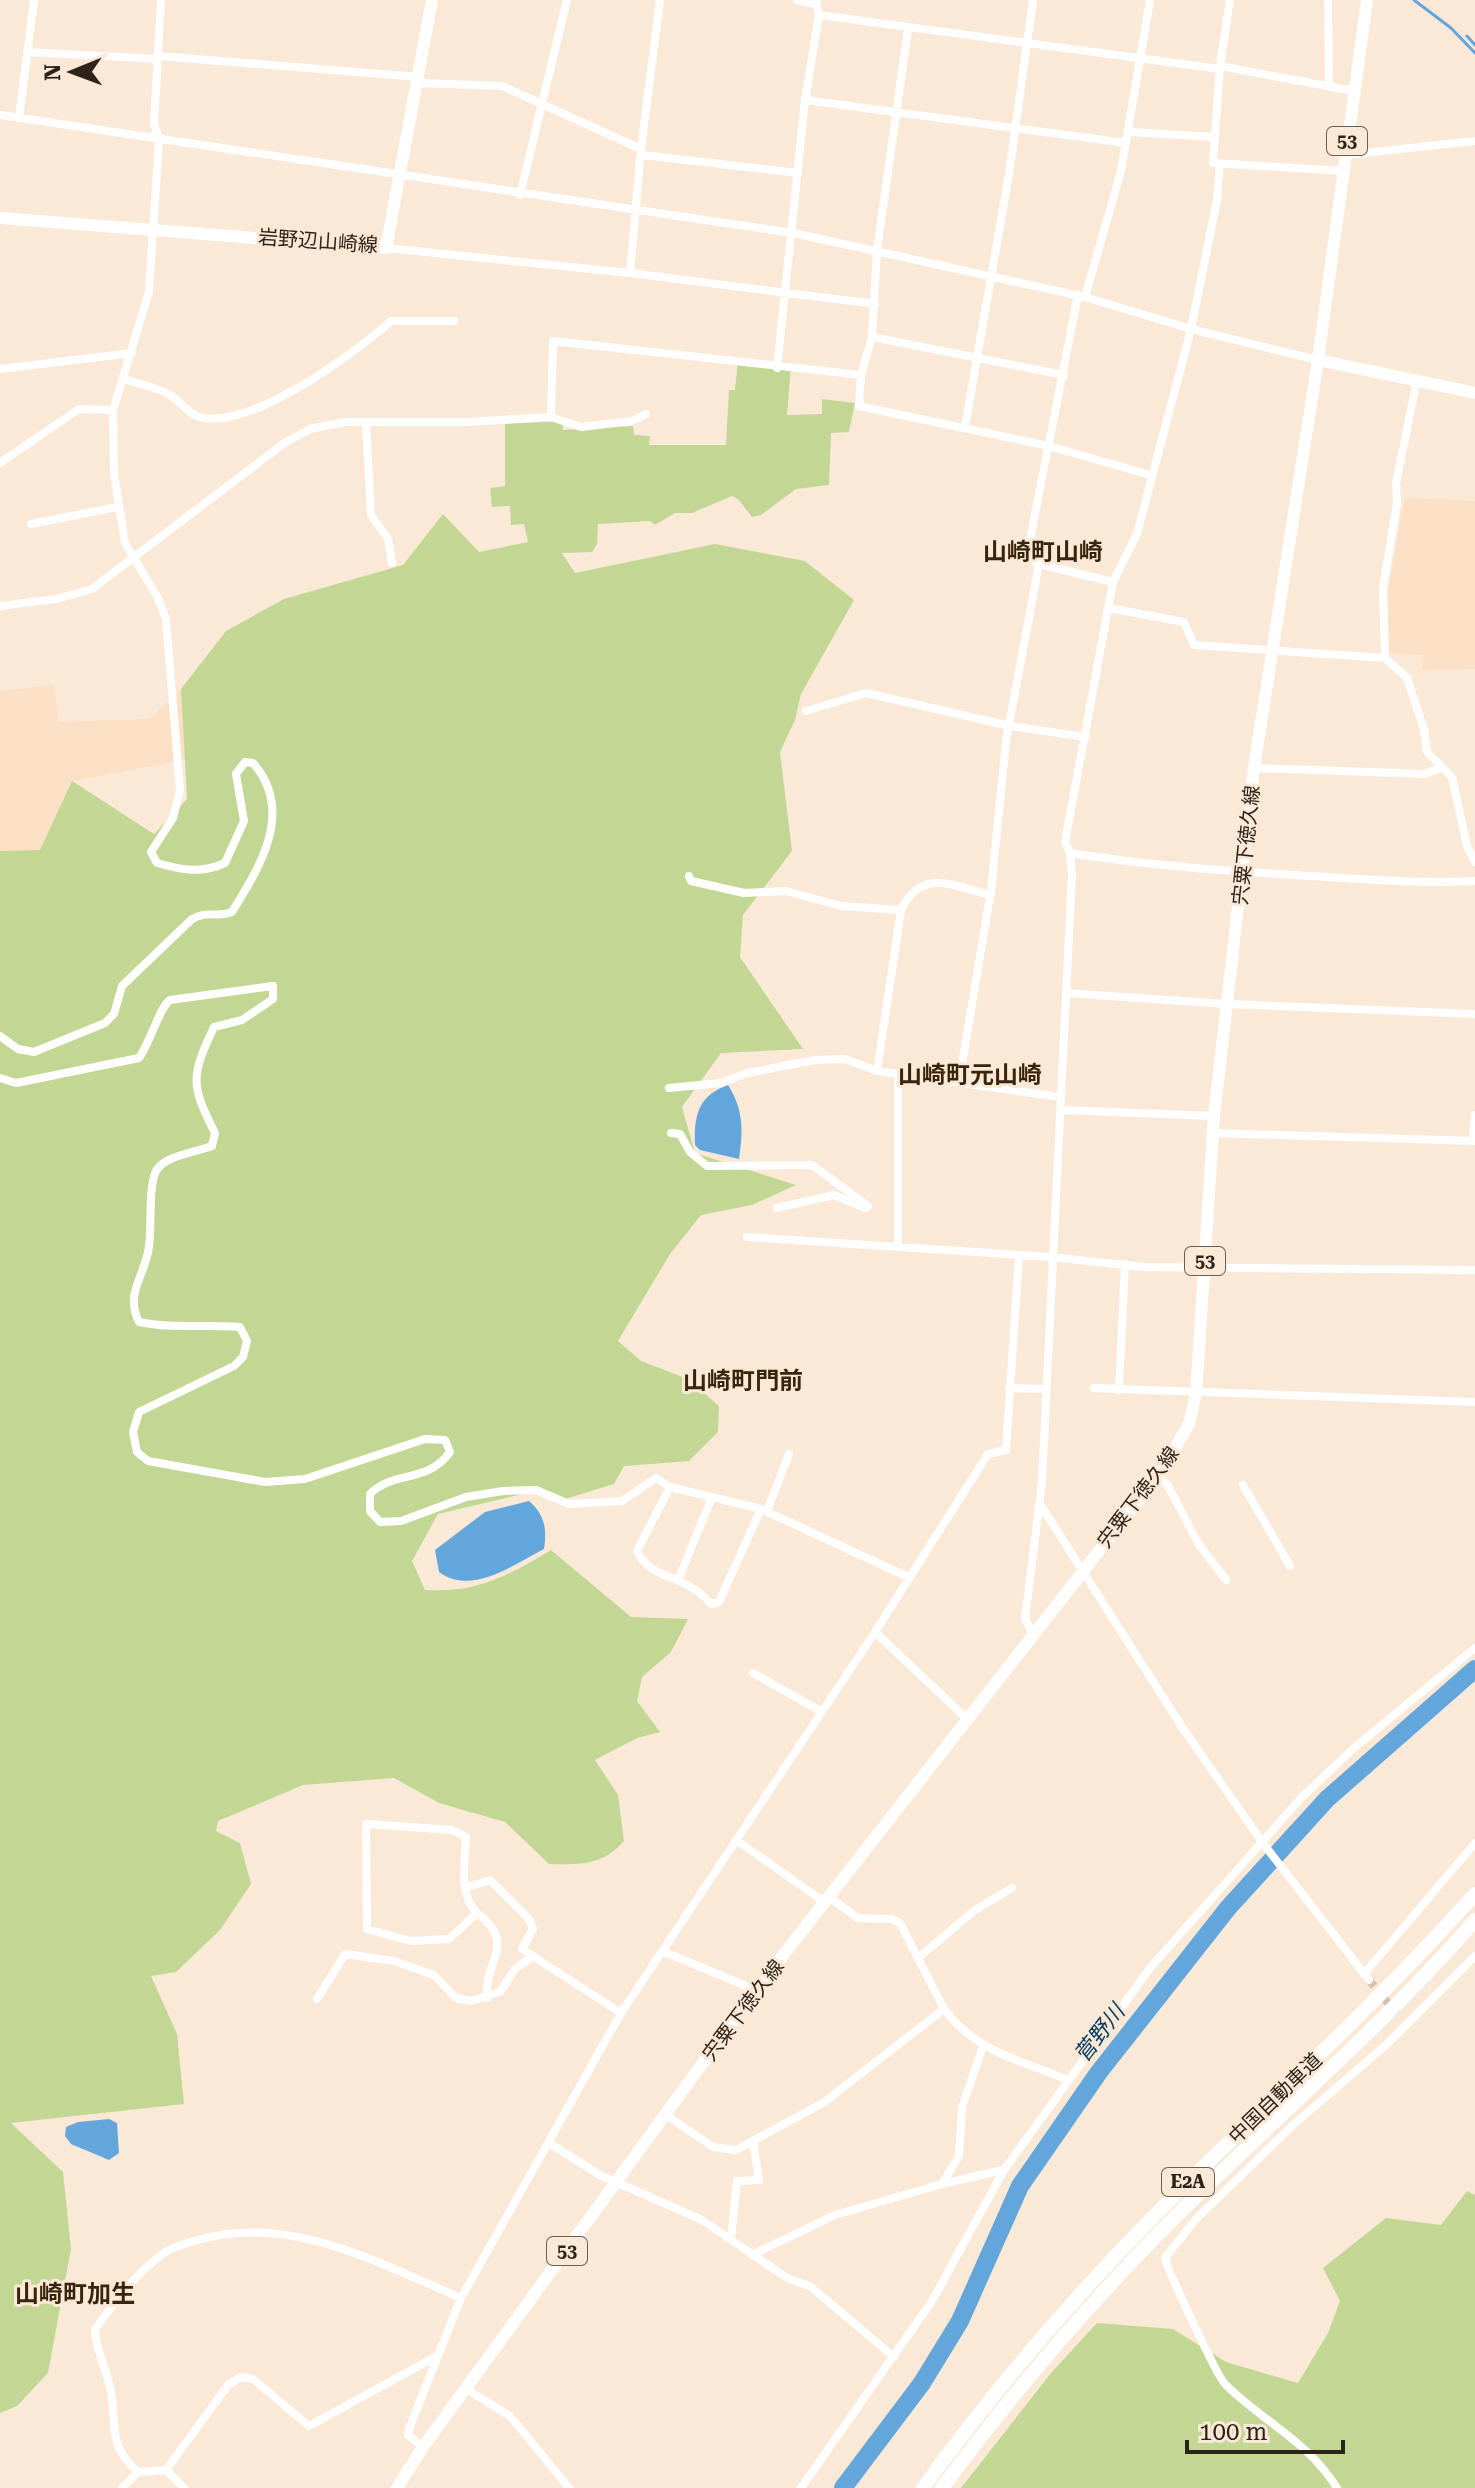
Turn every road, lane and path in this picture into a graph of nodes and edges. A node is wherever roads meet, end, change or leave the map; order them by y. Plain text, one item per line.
1 (34, 0) edge
2 (161, 0) edge
3 (432, 0) edge
4 (567, 0) edge
5 (660, 0) edge
6 (797, 0) edge
7 (1033, 0) edge
8 (1150, 0) edge
9 (1230, 0) edge
10 (1328, 0) edge
11 (1367, 0) edge
12 (815, 2) edge
13 (819, 15) junction
14 (908, 29) junction
15 (1026, 43) junction
16 (27, 52) junction
17 (158, 58) junction
18 (1141, 59) junction
19 (1220, 68) junction
20 (418, 80) junction
21 (1329, 86) junction
22 (1354, 91) junction
23 (805, 100) junction
24 (541, 104) junction
25 (896, 113) junction
26 (0, 115) edge
27 (19, 118) junction
28 (1016, 127) junction
29 (1129, 132) junction
30 (1214, 137) junction
31 (159, 139) junction
32 (1475, 141) edge
33 (1126, 143) junction
34 (642, 152) junction
35 (1345, 155) junction
36 (1220, 164) junction
37 (1343, 171) junction
38 (798, 173) junction
39 (401, 177) junction
40 (520, 195) junction
41 (638, 209) junction
42 (0, 218) edge
43 (154, 229) junction
44 (793, 233) junction
45 (386, 248) junction
46 (877, 250) junction
47 (630, 273) junction
48 (992, 277) junction
49 (786, 293) junction
50 (1082, 296) junction
51 (875, 304) junction
52 (454, 321) dead end
53 (1191, 329) junction
54 (872, 337) junction
55 (132, 353) junction
56 (978, 358) junction
57 (1318, 360) junction
58 (777, 368) junction
59 (0, 369) edge
60 (861, 375) junction
61 (1064, 375) junction
62 (124, 379) junction
63 (1417, 380) junction
64 (1475, 393) edge
65 (113, 410) junction
66 (646, 414) dead end
67 (551, 417) junction
68 (366, 422) junction
69 (965, 427) junction
70 (1049, 446) junction
71 (0, 463) edge
72 (1150, 475) junction
73 (117, 507) junction
74 (31, 524) dead end
75 (131, 556) junction
76 (392, 563) dead end
77 (1039, 564) junction
78 (1113, 582) junction
79 (0, 606) edge
80 (1109, 608) junction
81 (1270, 651) junction
82 (1385, 658) junction
83 (806, 711) dead end
84 (1010, 726) junction
85 (1086, 737) junction
86 (1254, 768) junction
87 (1440, 768) junction
88 (1070, 853) junction
89 (1475, 862) edge
90 (1243, 873) junction
91 (689, 876) dead end
92 (1475, 881) edge
93 (990, 895) junction
94 (901, 910) junction
95 (1066, 993) junction
96 (1226, 1004) junction
97 (1475, 1014) edge
98 (0, 1036) edge
99 (877, 1071) junction
100 (898, 1074) junction
101 (0, 1078) edge
102 (959, 1082) junction
103 (669, 1088) dead end
104 (1060, 1097) junction
105 (1061, 1110) junction
106 (1475, 1115) edge
107 (1214, 1116) junction
108 (671, 1133) dead end
109 (1213, 1133) junction
110 (1474, 1141) edge
111 (777, 1208) dead end
112 (747, 1237) dead end
113 (898, 1247) junction
114 (1019, 1255) junction
115 (1051, 1257) junction
116 (1125, 1264) junction
117 (1204, 1265) junction
118 (1475, 1270) edge
119 (1009, 1388) junction
120 (1094, 1388) dead end
121 (1046, 1389) junction
122 (1119, 1390) junction
123 (1196, 1394) junction
124 (1475, 1402) edge
125 (789, 1454) dead end
126 (1156, 1477) junction
127 (1243, 1485) dead end
128 (670, 1487) junction
129 (712, 1497) junction
130 (1040, 1503) junction
131 (764, 1510) junction
132 (1290, 1566) dead end
133 (1084, 1568) junction
134 (908, 1577) junction
135 (679, 1578) junction
136 (1226, 1580) dead end
137 (875, 1632) junction
138 (1032, 1632) junction
139 (1475, 1648) edge
140 (753, 1673) dead end
141 (822, 1712) junction
142 (966, 1718) junction
143 (736, 1840) junction
144 (1262, 1842) junction
145 (1475, 1843) edge
146 (465, 1888) junction
147 (1012, 1888) dead end
148 (1475, 1894) edge
149 (828, 1900) junction
150 (477, 1913) junction
151 (1475, 1920) edge
152 (662, 1951) junction
153 (533, 1956) junction
154 (1475, 1956) edge
155 (918, 1958) junction
156 (756, 1990) junction
157 (487, 1998) junction
158 (317, 1999) dead end
159 (944, 2009) junction
160 (621, 2013) junction
161 (1398, 2015) tunnel mouth
162 (1403, 2024) junction
163 (983, 2046) junction
164 (1068, 2080) junction
165 (666, 2115) junction
166 (753, 2141) junction
167 (549, 2143) junction
168 (1004, 2170) junction
169 (616, 2183) junction
170 (942, 2184) junction
171 (731, 2240) junction
172 (752, 2255) junction
173 (461, 2298) junction
174 (436, 2356) junction
175 (894, 2357) junction
176 (466, 2389) junction
177 (423, 2447) junction
178 (166, 2470) junction
179 (138, 2472) junction
180 (122, 2488) edge
181 (184, 2488) edge
182 (397, 2488) edge
183 (569, 2488) edge
184 (801, 2488) edge
185 (923, 2488) edge
186 (942, 2488) edge
187 (1337, 2488) edge

1 - 16 street
2 - 17 street
3 - 20 main road, 岩野辺山崎線
4 - 24 street
5 - 34 street
6 - 12 street
7 - 15 street
8 - 18 street
9 - 19 street
10 - 21 street
11 - 22 main road, 宍粟下徳久線 / 53
12 - 13 street
13 - 14 street
13 - 23 street
14 - 15 street
14 - 25 street
15 - 18 street
15 - 28 street
16 - 17 street
16 - 27 street
17 - 20 street
17 - 31 street
18 - 19 street
18 - 29 street
19 - 21 street
19 - 30 street
20 - 24 street
20 - 39 main road, 岩野辺山崎線
21 - 22 street
22 - 35 main road, 宍粟下徳久線 / 53
23 - 25 street
23 - 38 street
24 - 34 street
24 - 40 street
25 - 28 street
25 - 46 street
26 - 27 street
27 - 31 street
28 - 33 street
28 - 48 street
29 - 30 street
29 - 33 street
30 - 36 street
31 - 39 street
31 - 43 street
32 - 35 street
33 - 50 street
34 - 38 street
34 - 41 street
35 - 37 main road, 宍粟下徳久線 / 53
36 - 37 street
36 - 53 street
37 - 57 main road, 宍粟下徳久線 / 53
38 - 44 street
39 - 40 street
39 - 45 main road, 岩野辺山崎線
40 - 41 street
41 - 44 street
41 - 47 street
42 - 43 main road, 岩野辺山崎線
43 - 45 main road, 岩野辺山崎線
43 - 55 street
44 - 46 street
44 - 49 street
45 - 47 street
46 - 48 street
46 - 51 street
47 - 49 street
48 - 50 street
48 - 56 street
49 - 51 street
49 - 58 street
50 - 53 street
50 - 61 street
51 - 54 street
52 - 62 street
53 - 57 street
53 - 72 street
54 - 56 street
54 - 60 street
55 - 59 street
55 - 62 street
56 - 61 street
56 - 69 street
57 - 63 main road
57 - 81 main road, 宍粟下徳久線 / 53
58 - 60 street
58 - 67 street
60 - 69 street
61 - 70 street
62 - 65 street
63 - 64 main road
63 - 82 street
65 - 71 street
65 - 73 street
66 - 67 street
67 - 68 street
68 - 75 street
68 - 76 street
69 - 70 street
70 - 72 street
70 - 77 street
72 - 78 street
73 - 74 street
73 - 75 street
75 - 79 street
75 - 98 street
77 - 78 street
77 - 84 street
78 - 80 street
80 - 81 street
80 - 85 street
81 - 82 street
81 - 86 main road, 宍粟下徳久線 / 53
82 - 87 street
83 - 84 street
84 - 85 street
84 - 93 street
85 - 88 street
86 - 87 street
86 - 90 main road, 宍粟下徳久線 / 53
87 - 89 street
88 - 90 street
88 - 95 street
90 - 92 street
90 - 96 main road, 宍粟下徳久線 / 53
91 - 94 street
93 - 94 street
93 - 102 street
94 - 99 street
95 - 96 street
95 - 104 street
96 - 97 street
96 - 107 main road, 宍粟下徳久線 / 53
99 - 100 street
99 - 103 street
100 - 102 street
100 - 113 street
101 - 128 street
102 - 104 street
104 - 105 street
105 - 107 street
105 - 115 street
106 - 110 street
107 - 109 main road, 宍粟下徳久線 / 53
108 - 111 street
109 - 110 street
109 - 117 main road, 宍粟下徳久線 / 53
112 - 113 street
113 - 114 street
114 - 115 street
114 - 119 street
115 - 116 street
115 - 121 street
116 - 117 street
116 - 122 street
117 - 118 street
117 - 123 main road, 宍粟下徳久線 / 53
119 - 121 street
119 - 134 street
120 - 122 street
121 - 130 street
122 - 123 street
123 - 124 street
123 - 126 main road, 宍粟下徳久線 / 53
125 - 131 street
126 - 133 main road, 宍粟下徳久線 / 53
126 - 136 street
127 - 132 street
128 - 129 street
128 - 135 street
129 - 131 street
129 - 135 street
130 - 133 street
130 - 138 street
131 - 134 street
131 - 135 street
133 - 138 main road, 宍粟下徳久線 / 53
133 - 144 street
134 - 137 street
137 - 141 street
137 - 142 street
138 - 142 main road, 宍粟下徳久線 / 53
139 - 144 street
140 - 141 street
141 - 143 street
142 - 149 main road, 宍粟下徳久線 / 53
143 - 149 street
143 - 152 street
144 - 145 street
144 - 164 street
146 - 150 street
146 - 150 street
146 - 153 street
147 - 155 street
148 - 185 highway, 中国自動車道 / E2A
149 - 155 street
149 - 156 main road, 宍粟下徳久線 / 53
150 - 157 street
151 - 186 highway, 中国自動車道 / E2A
152 - 156 street
152 - 160 street
153 - 157 street
153 - 160 street
154 - 162 street
155 - 159 street
156 - 165 main road, 宍粟下徳久線 / 53
157 - 158 street
159 - 163 street
159 - 166 street
160 - 167 street
161 - 162 street
162 - 187 street
163 - 164 street
163 - 170 street
164 - 168 street
165 - 166 street
165 - 169 main road, 宍粟下徳久線 / 53
166 - 171 street
167 - 169 street
167 - 173 street
168 - 170 street
168 - 175 street
169 - 171 street
169 - 176 main road, 宍粟下徳久線 / 53
170 - 172 street
171 - 172 street
172 - 175 street
173 - 174 street
173 - 179 street
174 - 177 street
174 - 178 street
175 - 184 street
176 - 177 main road, 宍粟下徳久線 / 53
176 - 183 street
177 - 182 main road, 宍粟下徳久線 / 53
178 - 179 street
178 - 181 street
179 - 180 street

